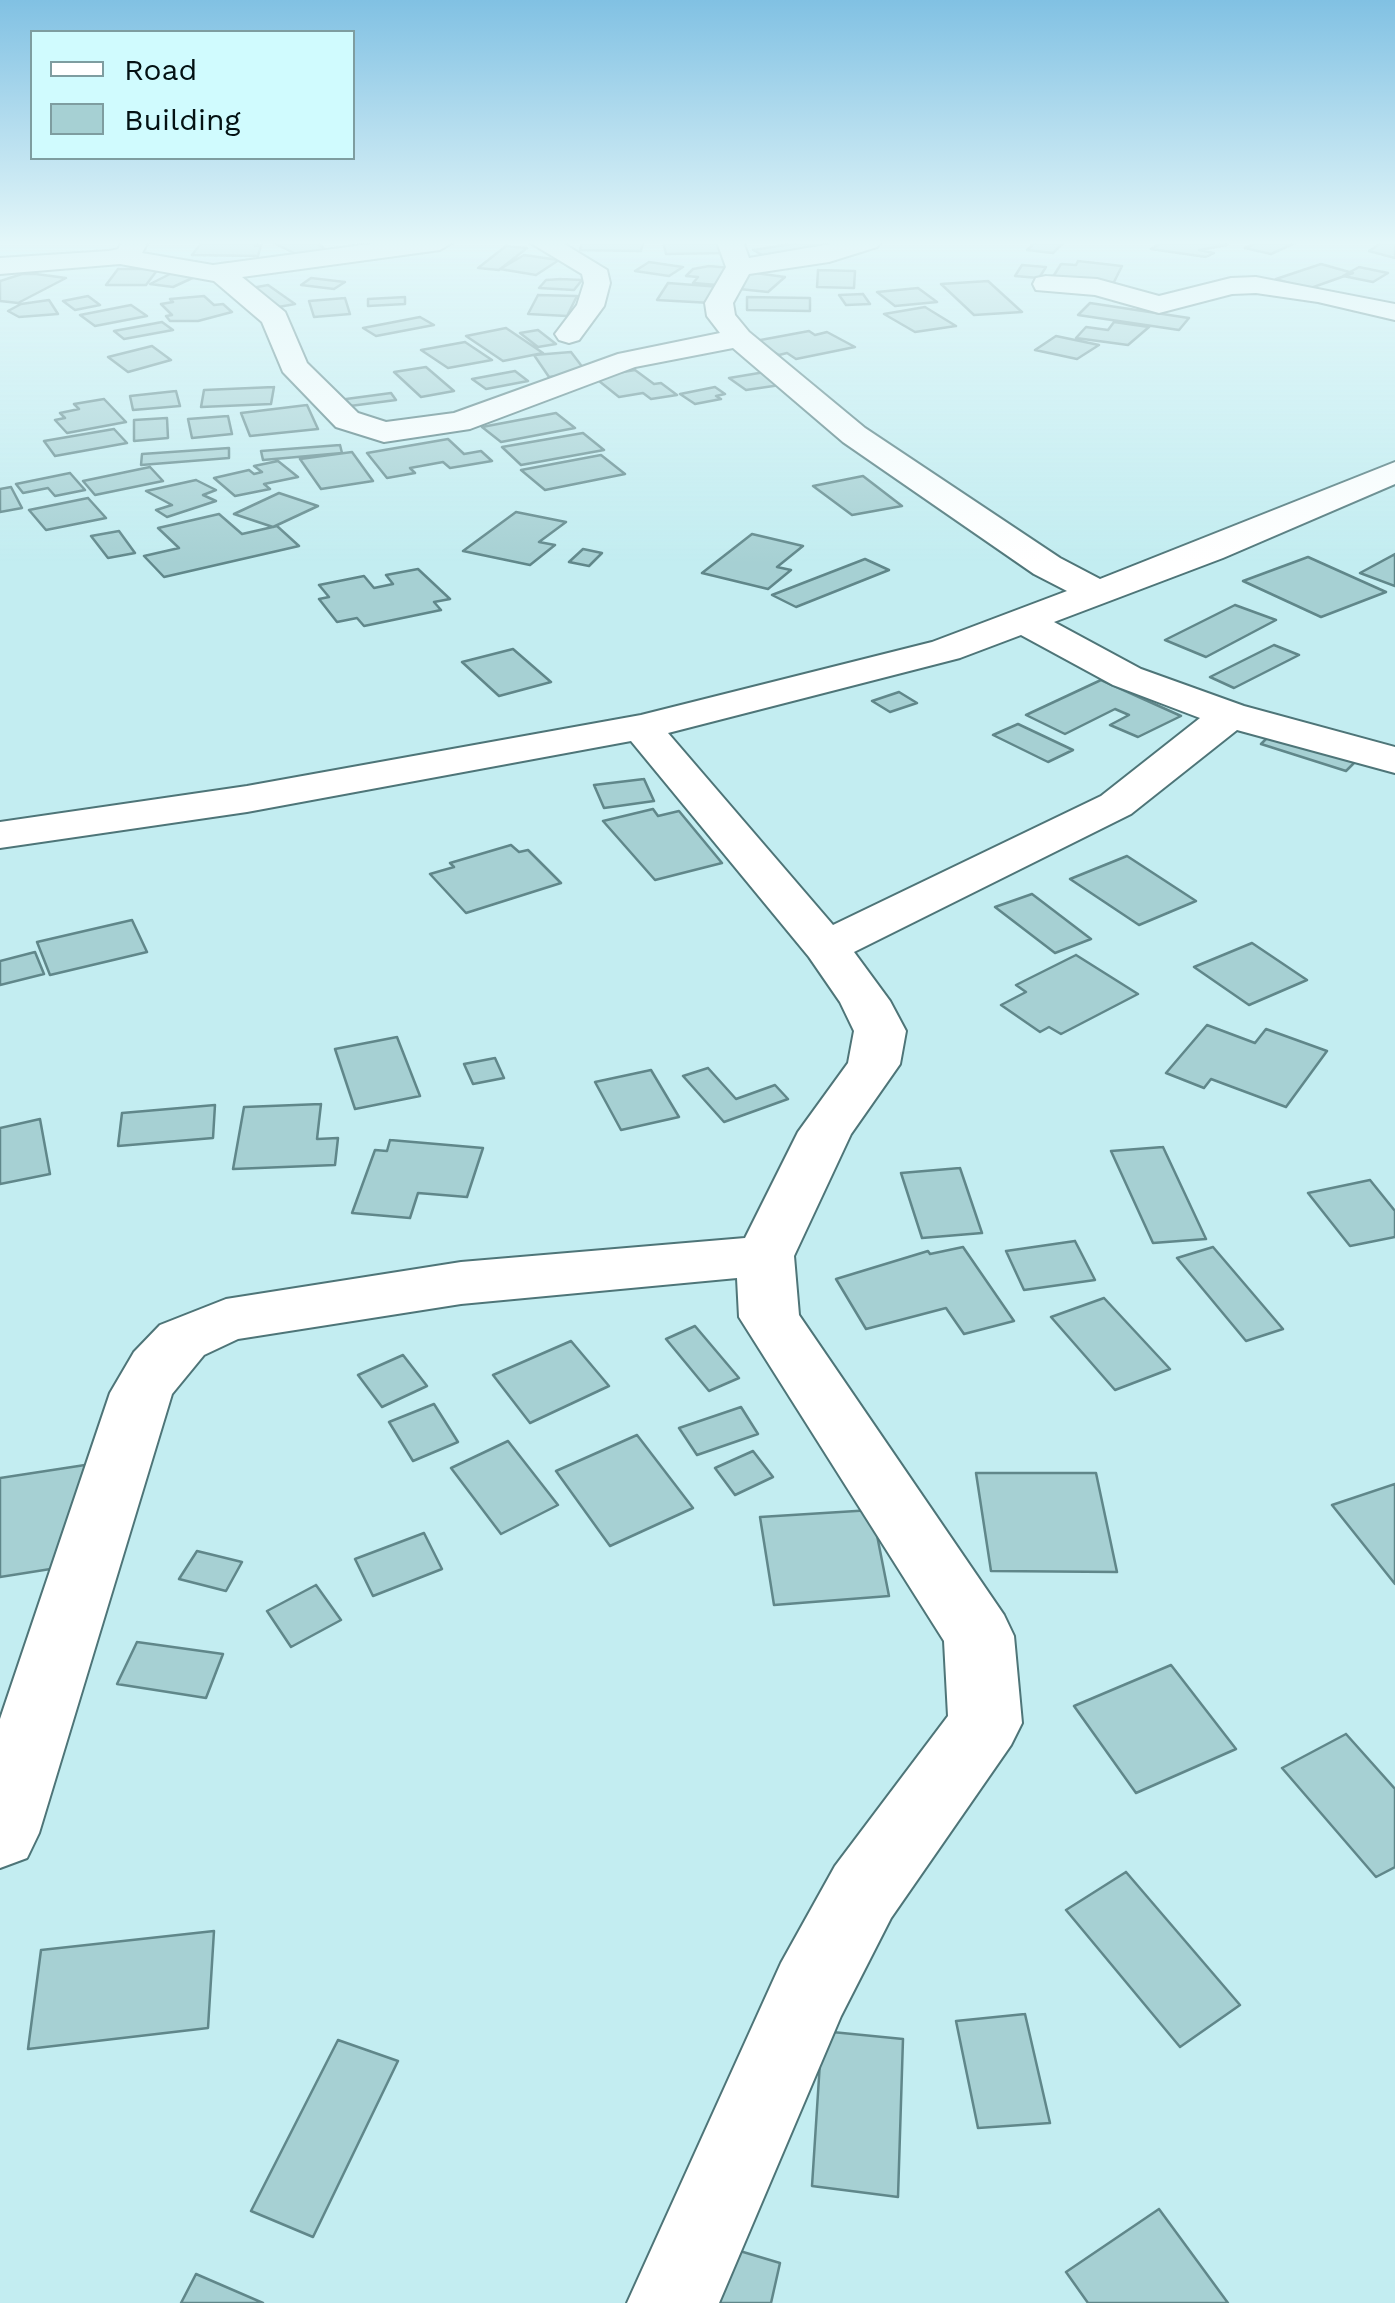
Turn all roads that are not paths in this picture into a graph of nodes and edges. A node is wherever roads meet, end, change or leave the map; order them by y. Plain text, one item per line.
1 (285, 349) edge
2 (681, 349) edge
3 (753, 349) edge
4 (1395, 472) edge
5 (1098, 593) junction
6 (1026, 622) junction
7 (1230, 715) junction
8 (641, 727) junction
9 (1395, 760) edge
10 (0, 835) edge
11 (826, 947) junction
12 (764, 1256) junction
13 (0, 1832) edge
14 (673, 2303) edge

1 - 2 street
3 - 5 street
4 - 5 street
5 - 6 street
6 - 7 street
6 - 8 street
7 - 9 street
7 - 11 street
8 - 10 street
8 - 11 street
11 - 12 street
12 - 13 street
12 - 14 street

